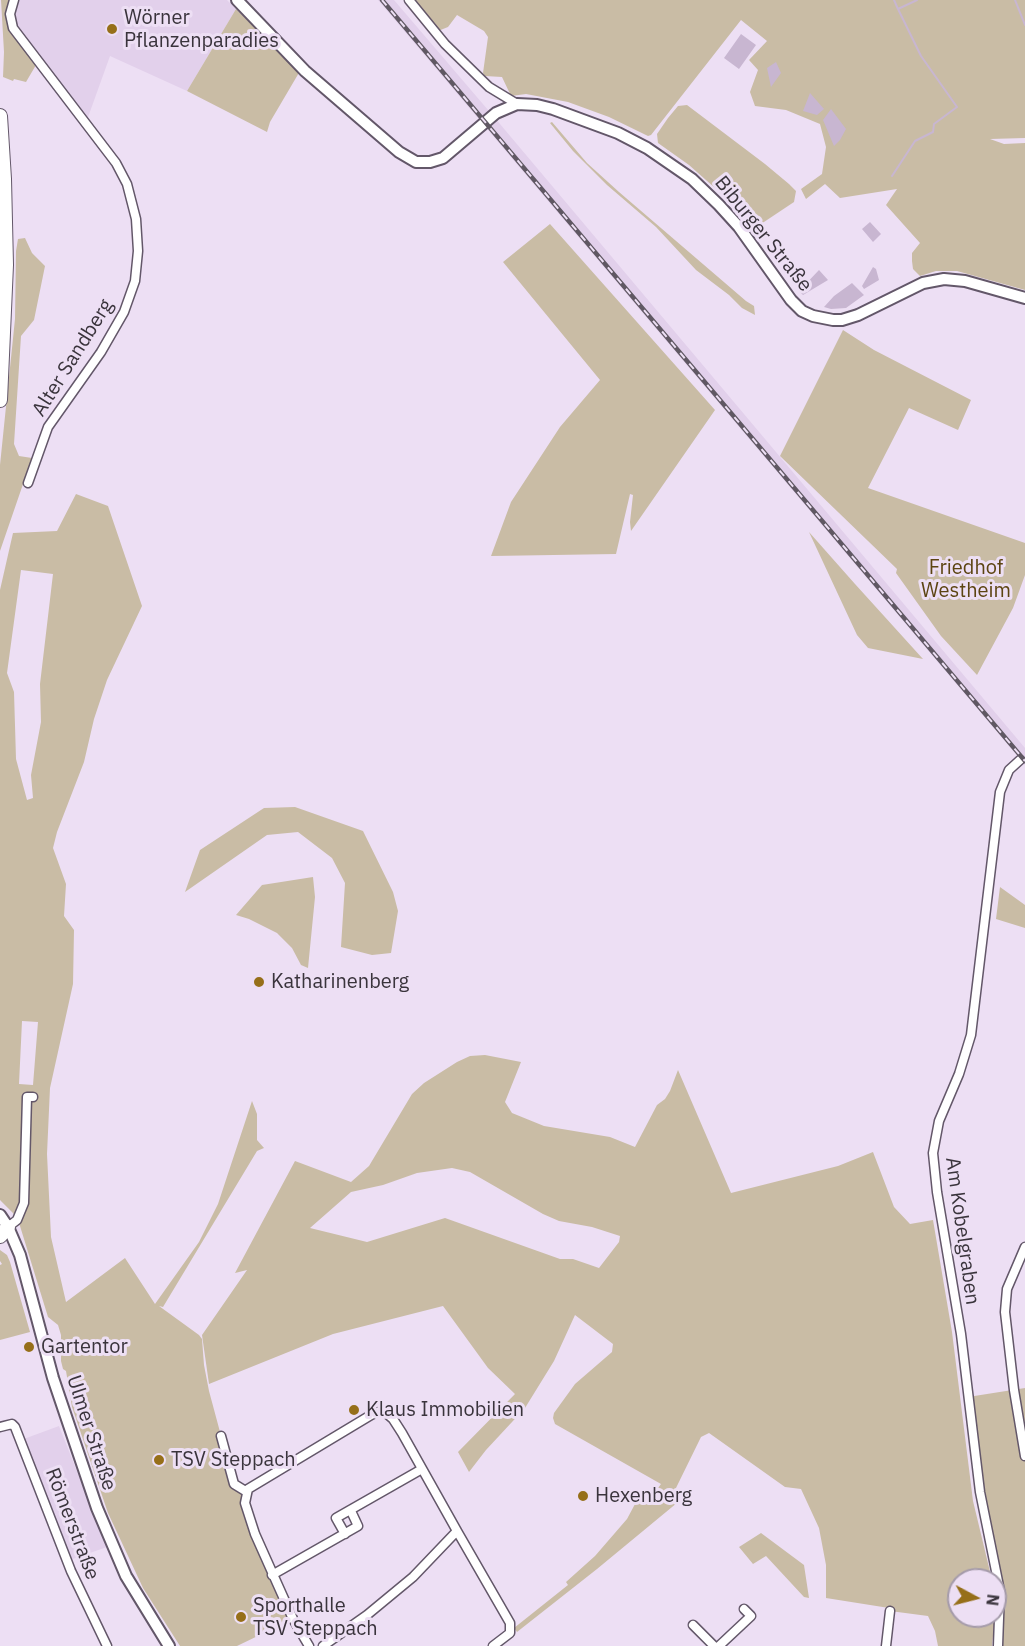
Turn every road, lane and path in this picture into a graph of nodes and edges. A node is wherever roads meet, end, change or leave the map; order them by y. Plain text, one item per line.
1 (14, 0) edge
2 (237, 0) edge
3 (409, 0) edge
4 (516, 104) junction
5 (0, 116) edge
6 (1025, 298) edge
7 (0, 400) edge
8 (28, 483) dead end
9 (1020, 760) dead end
10 (33, 1097) dead end
11 (4, 1225) edge
12 (1025, 1247) edge
13 (1, 1427) edge
14 (221, 1436) dead end
15 (1025, 1456) edge
16 (422, 1469) junction
17 (247, 1492) junction
18 (351, 1511) junction
19 (457, 1531) junction
20 (345, 1534) junction
21 (272, 1575) junction
22 (744, 1609) dead end
23 (890, 1611) dead end
24 (693, 1625) dead end
25 (500, 1644) edge
26 (107, 1646) edge
27 (169, 1646) edge
28 (309, 1646) edge
29 (323, 1646) edge
30 (714, 1646) edge
31 (719, 1646) edge
32 (886, 1646) edge
33 (998, 1646) edge

1 - 8 street, Alter Sandberg
2 - 4 street
3 - 4 street
4 - 6 street, Biburger Straße
5 - 7 main road
9 - 33 street, Am Kobelgraben
10 - 11 street
11 - 27 street, Ulmer Straße
12 - 15 street
13 - 26 street, Römerstraße
14 - 17 street
16 - 17 street
16 - 18 street
16 - 19 street
17 - 21 street
18 - 20 street
18 - 20 street
19 - 25 street
19 - 29 street
20 - 21 street
21 - 28 street
22 - 31 street
23 - 32 street
24 - 30 street

